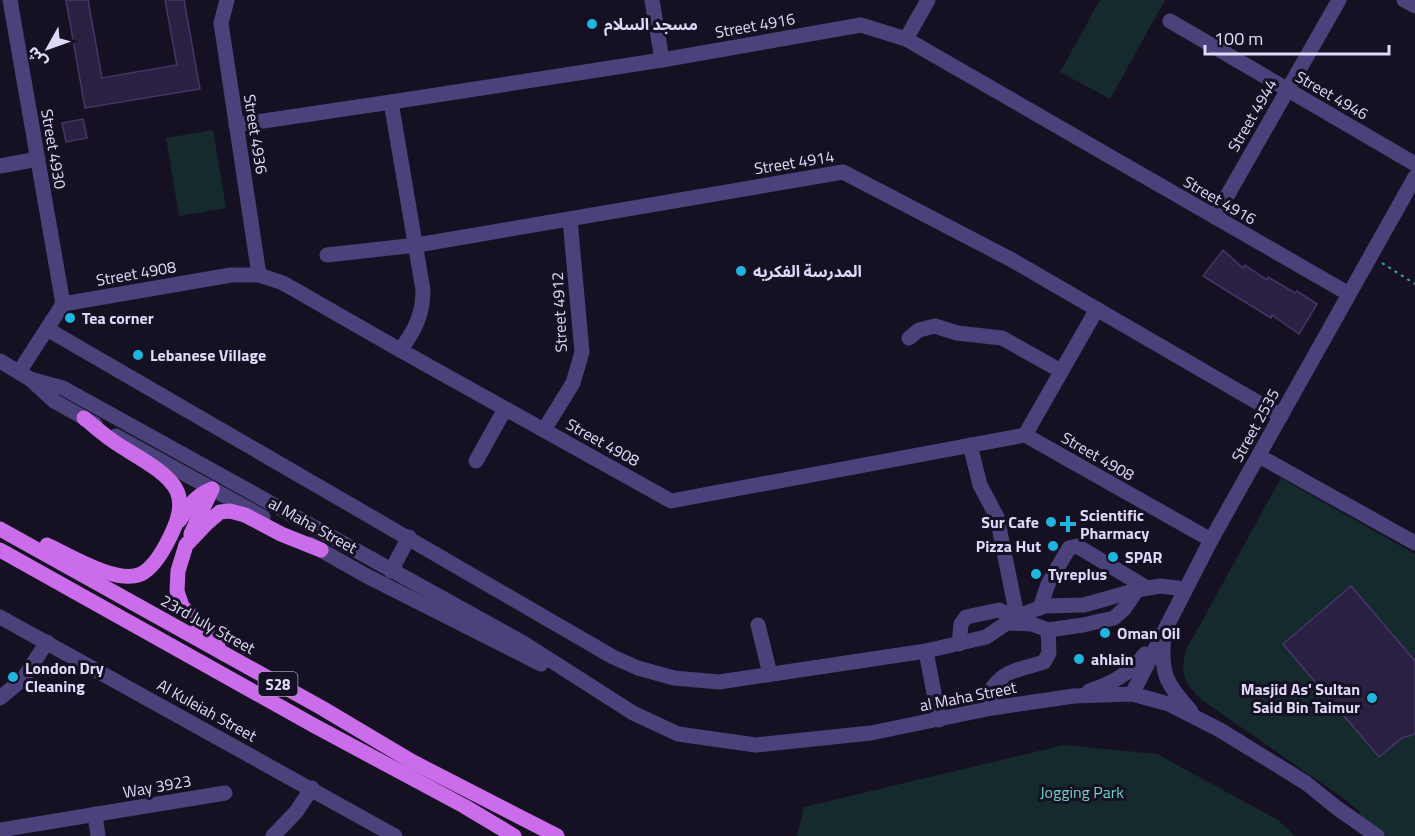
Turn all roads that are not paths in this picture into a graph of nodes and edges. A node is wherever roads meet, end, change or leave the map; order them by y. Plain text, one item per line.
1 (10, 0) edge
2 (227, 0) edge
3 (652, 0) edge
4 (928, 0) edge
5 (1339, 0) edge
6 (1404, 0) edge
7 (1415, 6) edge
8 (1170, 21) dead end
9 (906, 39) junction
10 (662, 60) junction
11 (1287, 90) junction
12 (392, 102) junction
13 (236, 125) junction
14 (38, 159) junction
15 (1415, 164) edge
16 (0, 166) edge
17 (1415, 177) edge
18 (1215, 217) junction
19 (570, 219) junction
20 (417, 245) junction
21 (327, 255) dead end
22 (259, 275) junction
23 (1350, 294) junction
24 (63, 304) junction
25 (1097, 309) junction
26 (47, 329) junction
27 (909, 338) dead end
28 (400, 350) junction
29 (0, 361) edge
30 (1061, 371) junction
31 (25, 375) junction
32 (505, 409) junction
33 (1281, 416) junction
34 (84, 418) junction
35 (544, 430) junction
36 (1025, 435) junction
37 (970, 445) junction
38 (1258, 456) junction
39 (476, 461) dead end
40 (204, 468) junction
41 (212, 489) junction
42 (276, 507) junction
43 (0, 524) edge
44 (176, 525) junction
45 (0, 530) edge
46 (409, 537) junction
47 (1211, 540) junction
48 (1415, 543) edge
49 (186, 544) junction
50 (0, 550) edge
51 (321, 550) junction
52 (391, 571) junction
53 (1142, 589) junction
54 (1185, 590) junction
55 (1040, 608) junction
56 (0, 617) edge
57 (1013, 620) junction
58 (758, 625) dead end
59 (1165, 627) junction
60 (1048, 630) junction
61 (47, 642) junction
62 (959, 644) junction
63 (926, 651) junction
64 (229, 656) junction
65 (770, 674) junction
66 (588, 685) junction
67 (1132, 694) junction
68 (1074, 696) junction
69 (0, 698) edge
70 (992, 708) junction
71 (1197, 717) junction
72 (939, 720) junction
73 (312, 789) junction
74 (1337, 808) junction
75 (94, 814) junction
76 (0, 830) edge
77 (98, 836) edge
78 (273, 836) edge
79 (395, 836) edge
80 (514, 836) edge
81 (557, 836) edge
82 (1358, 836) edge
83 (1377, 836) edge

1 - 14 street, Street 4930
2 - 13 street, Street 4936
3 - 10 street
4 - 9 street
5 - 11 street, Street 4944
6 - 7 street
8 - 11 street, Street 4946
9 - 10 street, Street 4916
9 - 18 street, Street 4916
10 - 12 street, Street 4916
11 - 15 street, Street 4946
11 - 18 street, Street 4944
12 - 13 street, Street 4916
12 - 20 street
13 - 22 street, Street 4936
14 - 16 street
14 - 24 street, Street 4930
17 - 23 street, Street 2535
18 - 23 street, Street 4916
19 - 20 street, Street 4914
19 - 25 street, Street 4914
19 - 35 street, Street 4912
20 - 21 street, Street 4914
20 - 28 street
22 - 24 street, Street 4908
22 - 28 street, Street 4908
23 - 33 street, Street 2535
24 - 26 street
25 - 30 street
25 - 33 street, Street 4914
26 - 31 street
26 - 46 street
27 - 30 street
28 - 32 street, Street 4908
29 - 31 street, al Maha Street
30 - 36 street
31 - 34 street, al Maha Street
31 - 40 street, al Maha Street
32 - 35 street, Street 4908
32 - 39 street
33 - 38 street, Street 2535
34 - 41 street, al Maha Street
34 - 44 main road
35 - 37 street, Street 4908
36 - 37 street, Street 4908
36 - 47 street, Street 4908
37 - 57 street
38 - 47 street, Street 2535
38 - 48 street
40 - 41 street
40 - 42 street, al Maha Street
41 - 42 street
41 - 44 main road
41 - 49 main road
41 - 51 street, al Maha Street
42 - 52 street, al Maha Street
43 - 44 main road
45 - 64 main road, 23rd July Street / S28
46 - 52 street
46 - 65 street
47 - 54 street, Street 2535
49 - 51 main road
49 - 64 main road
50 - 80 main road, S28
51 - 66 street, al Maha Street
52 - 66 street, al Maha Street
53 - 54 street
53 - 55 street
53 - 55 street
53 - 60 street
54 - 59 street, Street 2535
55 - 57 street
56 - 61 street, Al Kuleiah Street
57 - 60 street
57 - 62 street
57 - 62 street
58 - 65 street
59 - 67 street, Street 2535
59 - 68 street
59 - 71 street
60 - 70 street
61 - 69 street
61 - 73 street, Al Kuleiah Street
62 - 63 street
63 - 65 street
63 - 72 street
64 - 81 main road, 23rd July Street / S28
66 - 72 street, al Maha Street
67 - 68 street, al Maha Street
67 - 71 street, al Maha Street
68 - 70 street, al Maha Street
70 - 72 street, al Maha Street
71 - 74 street, al Maha Street
73 - 78 street
73 - 79 street, Al Kuleiah Street
74 - 82 street, al Maha Street
74 - 83 street, al Maha Street
75 - 76 street, Way 3923
75 - 76 street, Way 3923
75 - 77 street

